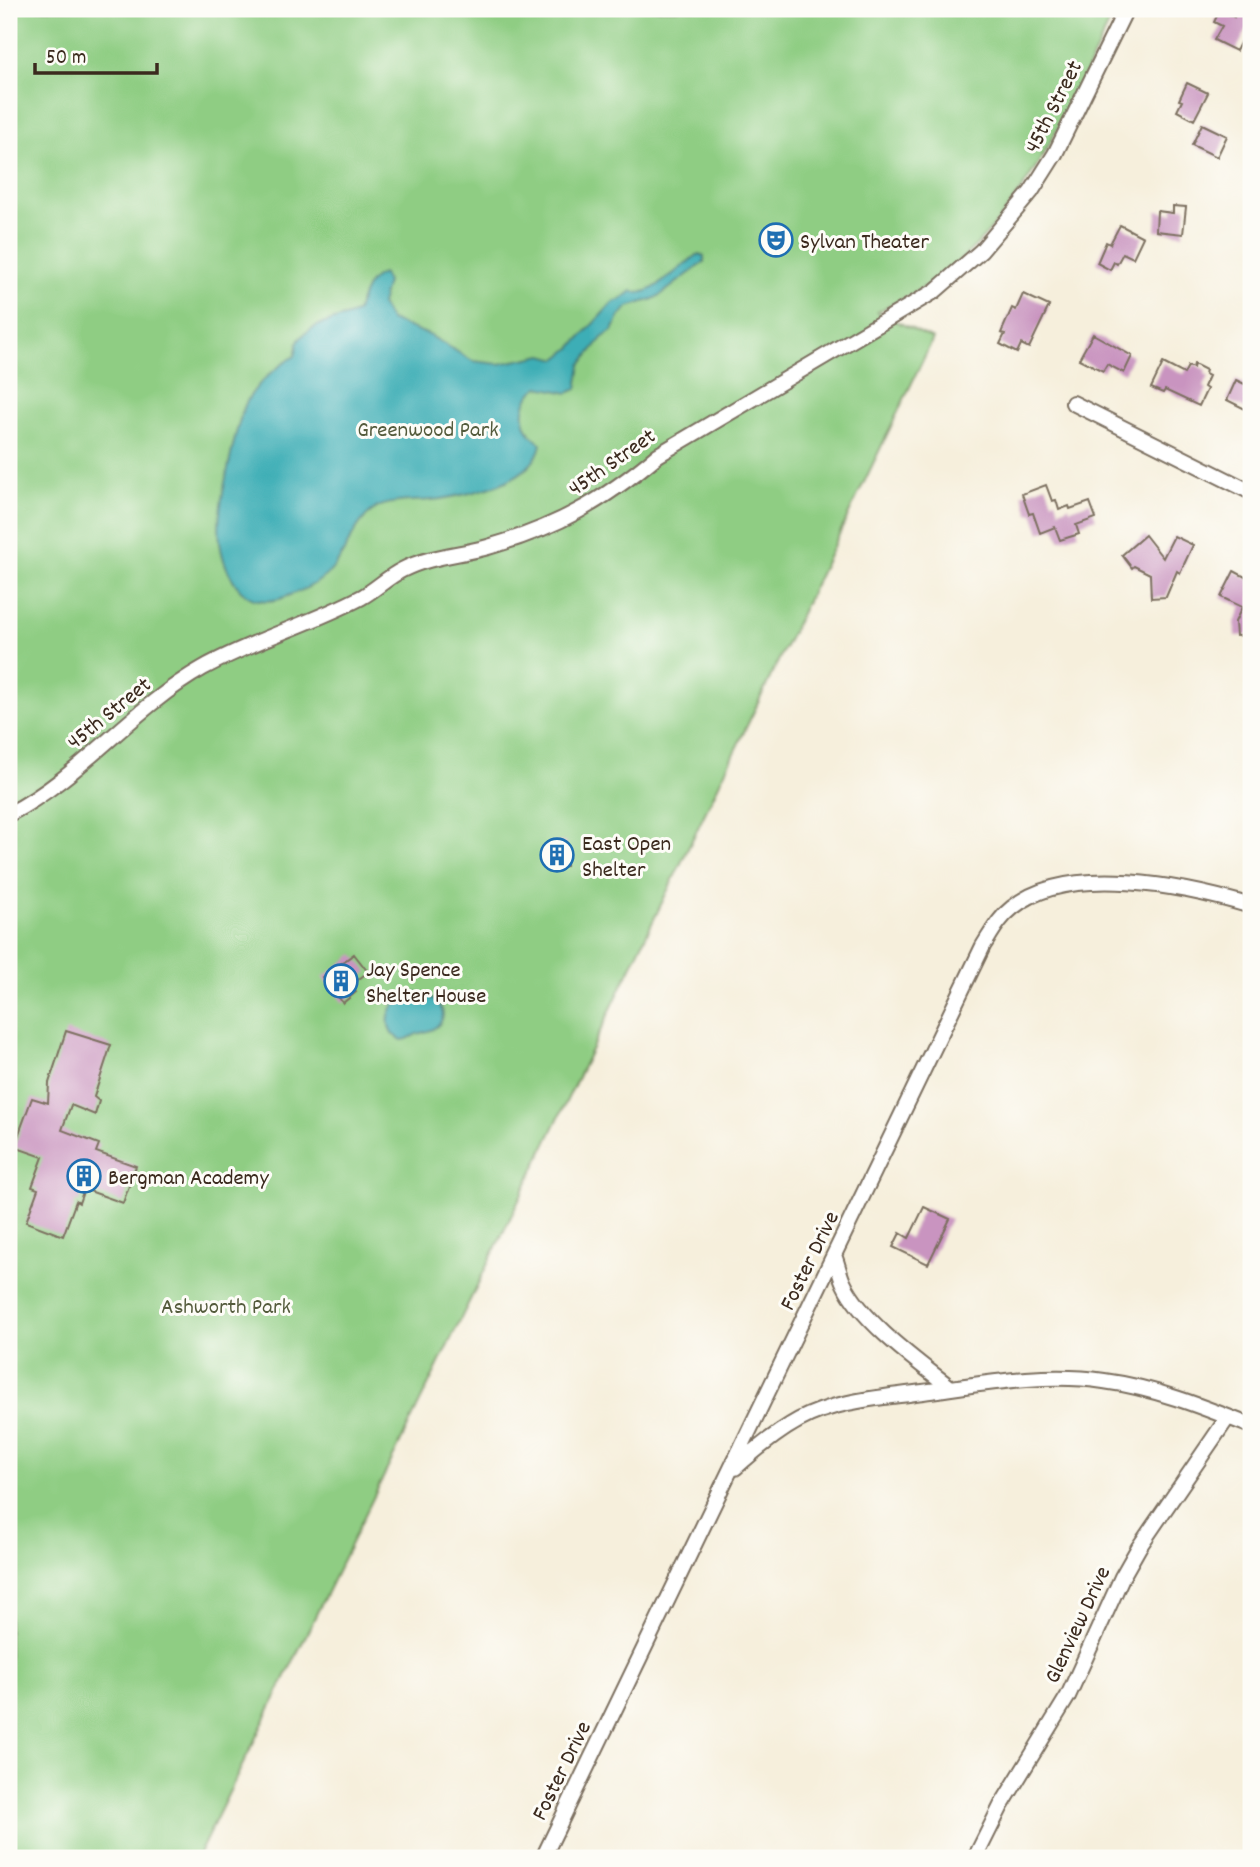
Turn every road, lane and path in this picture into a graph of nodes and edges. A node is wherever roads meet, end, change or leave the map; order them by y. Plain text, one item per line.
1 (1126, 9) edge
2 (1073, 403) dead end
3 (1251, 492) edge
4 (9, 814) edge
5 (1251, 906) edge
6 (835, 1258) junction
7 (951, 1388) junction
8 (1228, 1417) junction
9 (1251, 1426) edge
10 (728, 1475) junction
11 (543, 1858) edge
12 (975, 1858) edge

1 - 4 street, 45th Street
2 - 3 street
5 - 6 street, Foster Drive
6 - 7 street
6 - 10 street, Foster Drive
7 - 8 street
7 - 10 street
8 - 9 street
8 - 12 street, Glenview Drive
10 - 11 street, Foster Drive

